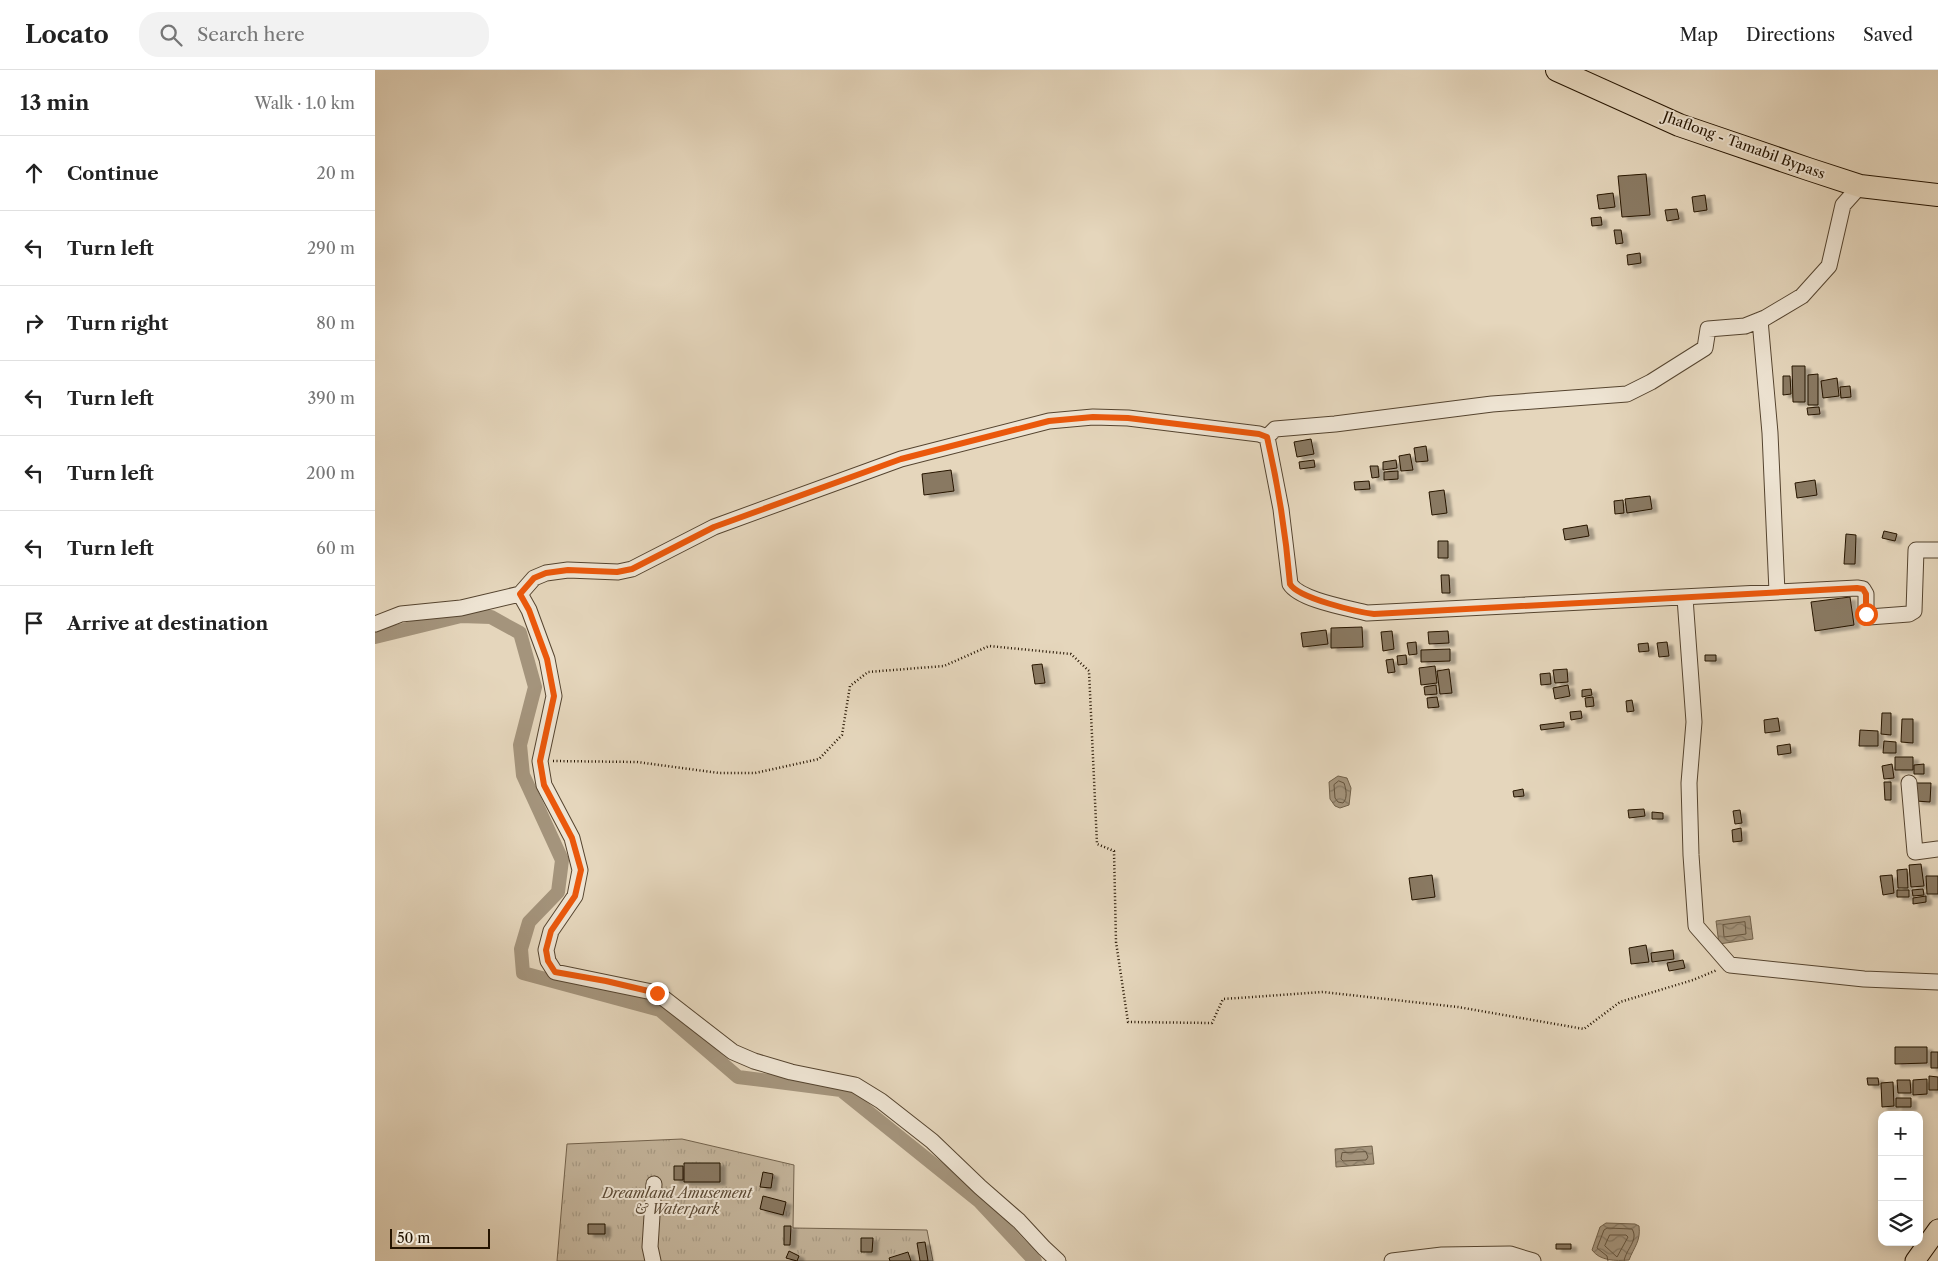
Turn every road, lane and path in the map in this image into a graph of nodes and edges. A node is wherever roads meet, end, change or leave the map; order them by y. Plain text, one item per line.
1 (1557, 70) edge
2 (1860, 186) junction
3 (1938, 195) edge
4 (1761, 320) junction
5 (1267, 437) junction
6 (1938, 550) edge
7 (1777, 592) junction
8 (520, 594) junction
9 (1685, 598) junction
10 (375, 624) edge
11 (540, 761) junction
12 (1909, 783) dead end
13 (1938, 848) edge
14 (1730, 965) junction
15 (1938, 982) edge
16 (654, 1184) dead end
17 (1938, 1213) edge
18 (1938, 1229) edge
19 (1923, 1235) edge
20 (1916, 1246) edge
21 (653, 1261) edge
22 (1058, 1261) edge
23 (1392, 1261) edge
24 (1533, 1261) edge
25 (1905, 1261) edge
26 (1915, 1261) edge

1 - 2 highway, Jhaflong - Tamabil Bypass
2 - 3 highway, Jhaflong - Tamabil Bypass
2 - 4 street
4 - 5 street
4 - 7 street
5 - 8 street
5 - 9 street
6 - 7 street
7 - 9 street
8 - 10 street
8 - 11 street
9 - 14 street
11 - 14 path
11 - 22 street
12 - 13 street
14 - 15 street
16 - 21 street
17 - 19 main road
18 - 26 main road
20 - 25 main road
23 - 24 street

